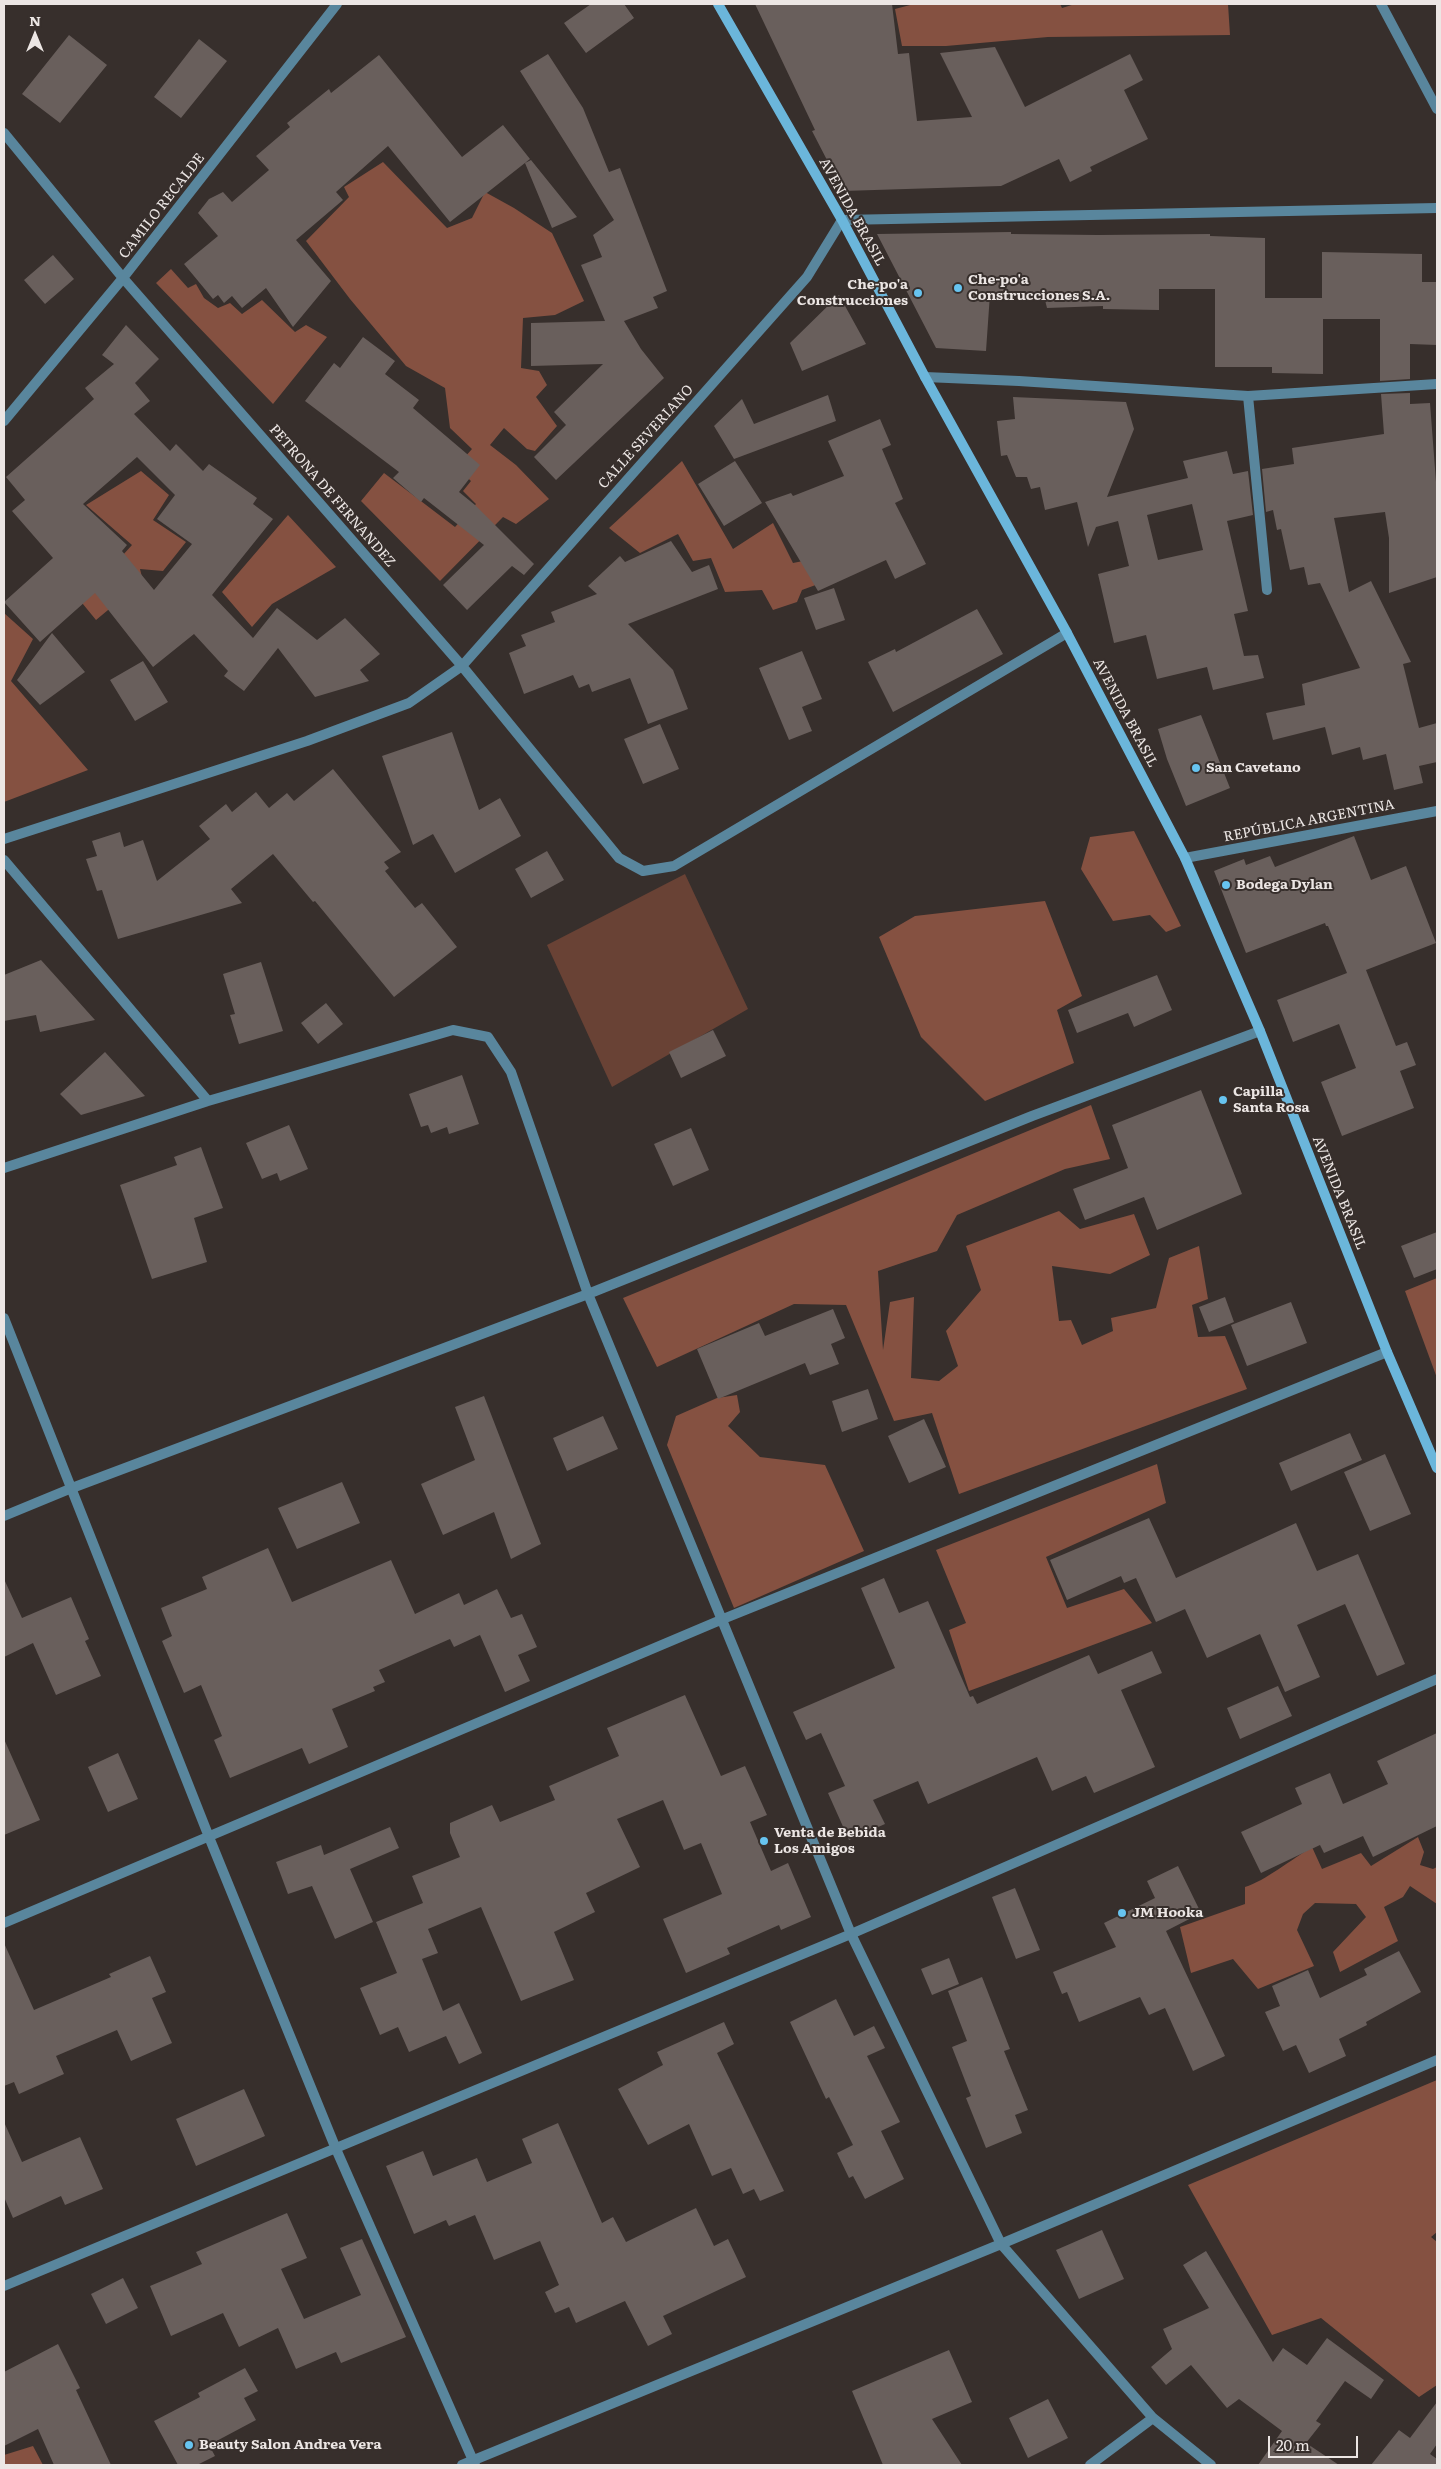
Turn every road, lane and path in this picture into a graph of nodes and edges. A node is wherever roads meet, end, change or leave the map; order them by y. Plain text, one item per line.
1 (337, 4) edge
2 (718, 4) edge
3 (1381, 4) edge
4 (1437, 109) edge
5 (4, 133) edge
6 (1437, 208) edge
7 (842, 220) junction
8 (123, 278) junction
9 (925, 377) junction
10 (1437, 384) edge
11 (1248, 396) junction
12 (4, 421) edge
13 (1267, 590) dead end
14 (1067, 633) junction
15 (462, 666) junction
16 (1437, 811) edge
17 (4, 839) edge
18 (1185, 858) junction
19 (4, 860) edge
20 (1260, 1031) junction
21 (208, 1101) junction
22 (4, 1168) edge
23 (588, 1294) junction
24 (4, 1318) edge
25 (1387, 1352) junction
26 (1437, 1468) edge
27 (72, 1488) junction
28 (4, 1516) edge
29 (723, 1618) junction
30 (1437, 1679) edge
31 (209, 1838) junction
32 (4, 1923) edge
33 (852, 1934) junction
34 (1437, 2060) edge
35 (336, 2149) junction
36 (1002, 2244) junction
37 (4, 2286) edge
38 (1153, 2418) junction
39 (474, 2463) edge
40 (462, 2465) edge
41 (1090, 2465) edge
42 (1211, 2465) edge

1 - 8 street, CAMILO RECALDE
2 - 7 street, AVENIDA BRASIL
3 - 4 street
5 - 8 street, PETRONA DE FERNANDEZ
6 - 7 street
7 - 9 street, AVENIDA BRASIL
7 - 15 street, CALLE SEVERIANO
8 - 12 street, CAMILO RECALDE
8 - 15 street, PETRONA DE FERNANDEZ
9 - 11 street
9 - 14 street, AVENIDA BRASIL
10 - 11 street
11 - 13 street
14 - 15 street, PETRONA DE FERNANDEZ
14 - 18 street, AVENIDA BRASIL
15 - 17 street, CALLE SEVERIANO
16 - 18 street, REPÚBLICA ARGENTINA
18 - 20 street, AVENIDA BRASIL
19 - 21 street
20 - 23 street
20 - 25 street, AVENIDA BRASIL
21 - 22 street
21 - 23 street
23 - 27 street
23 - 29 street
24 - 27 street
25 - 26 street, AVENIDA BRASIL
25 - 29 street
27 - 28 street
27 - 31 street
29 - 31 street
29 - 33 street
30 - 33 street
31 - 32 street
31 - 35 street
33 - 35 street
33 - 36 street
34 - 36 street
35 - 37 street
35 - 39 street
36 - 38 street
36 - 39 street
38 - 41 street
38 - 42 street
39 - 40 street

